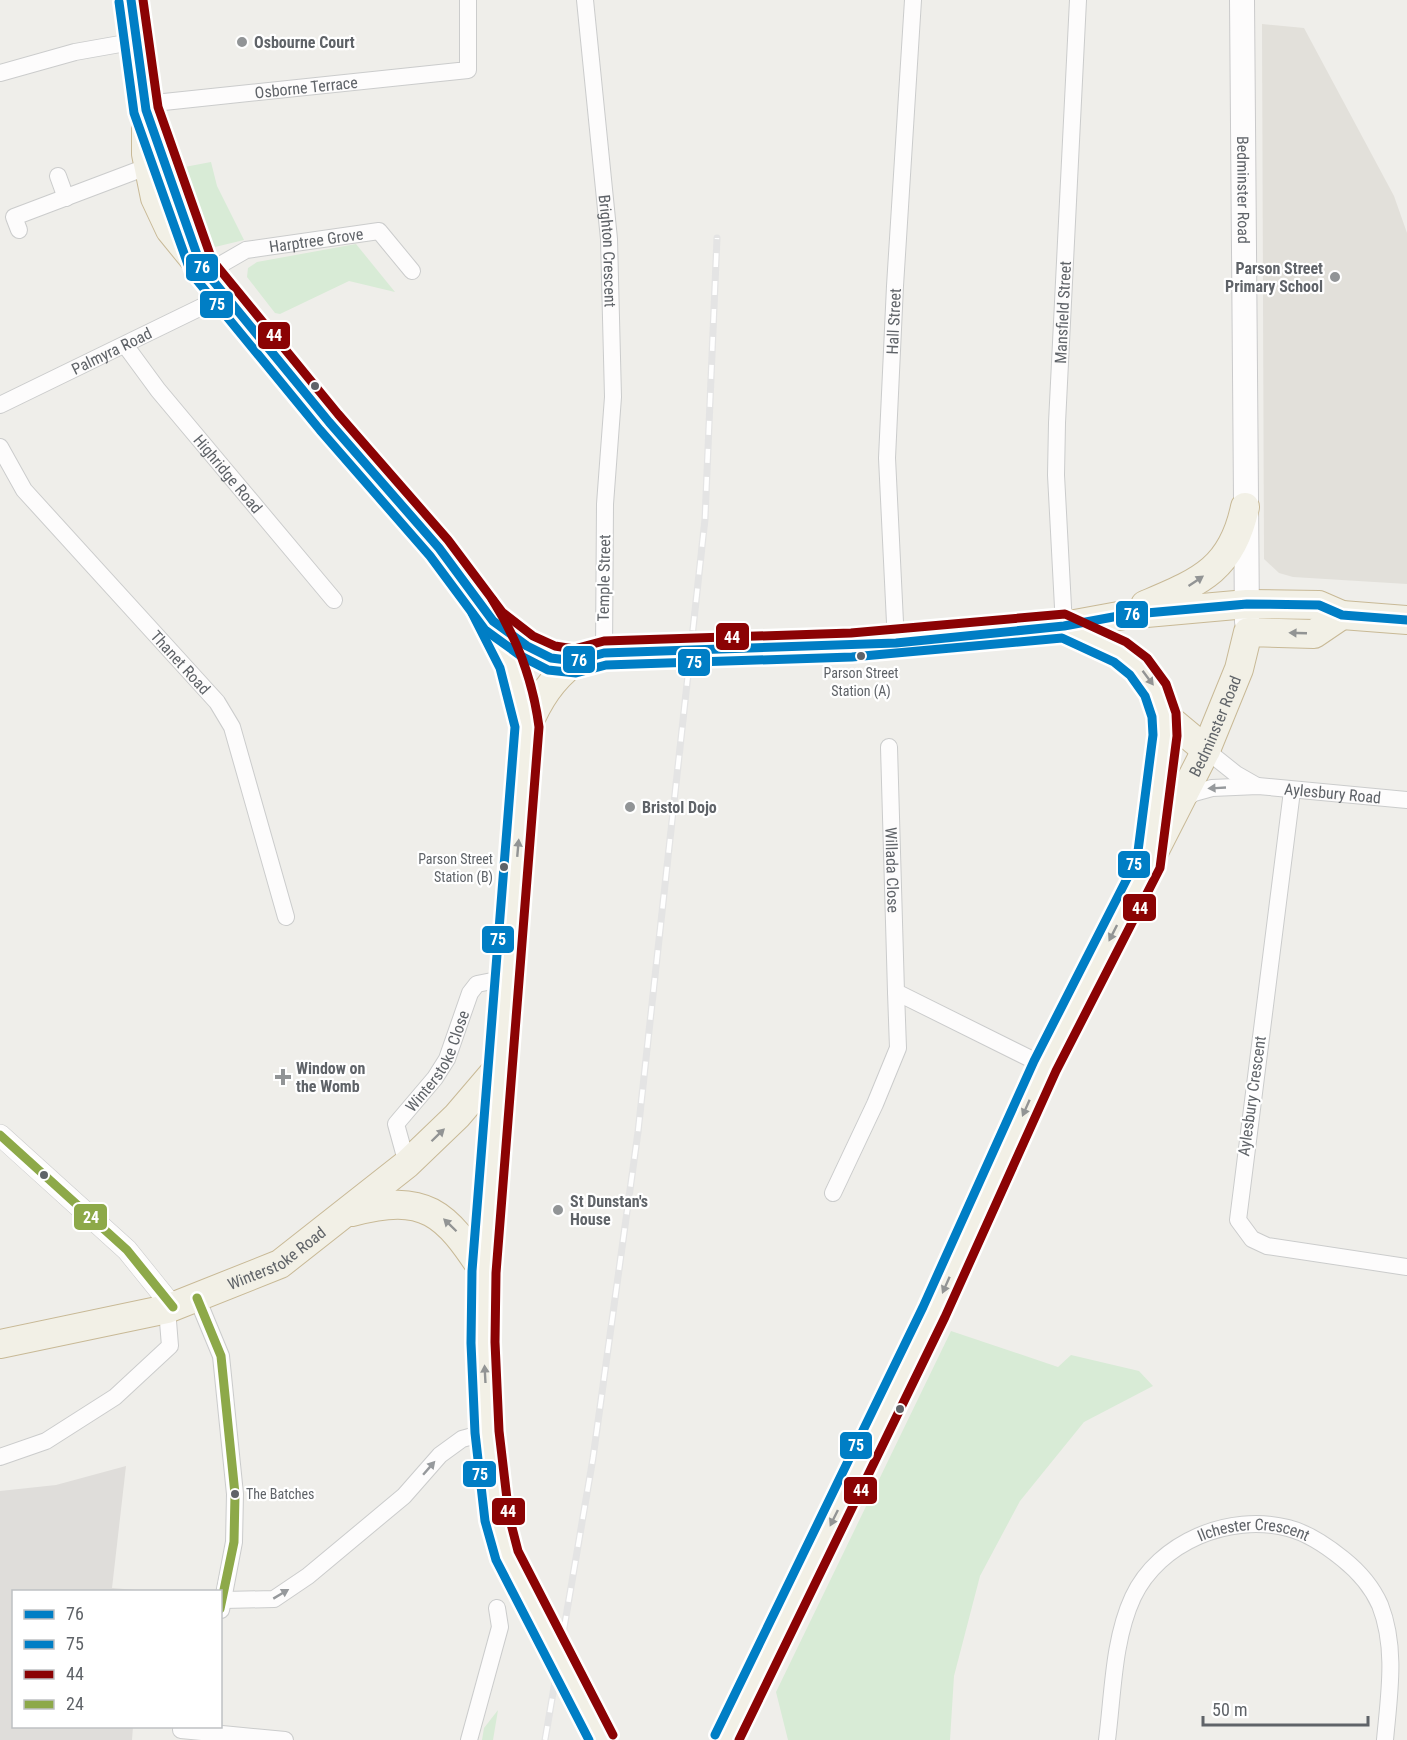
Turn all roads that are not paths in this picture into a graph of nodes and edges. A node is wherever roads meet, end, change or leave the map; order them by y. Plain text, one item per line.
1 (131, 0) edge
2 (468, 0) edge
3 (585, 0) edge
4 (913, 0) edge
5 (1078, 0) edge
6 (1242, 0) edge
7 (137, 41) junction
8 (0, 73) edge
9 (145, 107) junction
10 (149, 166) junction
11 (58, 176) dead end
12 (66, 198) junction
13 (19, 230) dead end
14 (204, 270) junction
15 (412, 271) dead end
16 (224, 296) junction
17 (125, 345) junction
18 (0, 405) edge
19 (0, 447) edge
20 (605, 504) joint
21 (1245, 507) junction
22 (334, 600) dead end
23 (1247, 604) junction
24 (1124, 615) junction
25 (1342, 615) junction
26 (1407, 620) edge
27 (493, 621) junction
28 (1064, 626) junction
29 (1248, 632) junction
30 (896, 643) junction
31 (604, 652) junction
32 (575, 661) junction
33 (1164, 715) junction
34 (527, 728) junction
35 (889, 747) dead end
36 (1206, 750) junction
37 (1258, 786) junction
38 (1292, 791) junction
39 (1407, 800) edge
40 (1181, 803) junction
41 (1149, 862) junction
42 (286, 917) dead end
43 (507, 978) junction
44 (896, 992) junction
45 (1045, 1066) junction
46 (498, 1068) junction
47 (0, 1135) edge
48 (407, 1164) junction
49 (833, 1192) dead end
50 (345, 1214) junction
51 (1407, 1267) edge
52 (484, 1272) junction
53 (179, 1305) junction
54 (0, 1344) edge
55 (487, 1432) junction
56 (0, 1457) edge
57 (222, 1605) edge
58 (497, 1608) dead end
59 (181, 1732) edge
60 (285, 1740) edge
61 (469, 1740) edge
62 (602, 1740) edge
63 (726, 1740) edge
64 (1107, 1740) edge
65 (1385, 1740) edge

1 - 7 highway
2 - 9 street, Osborne Terrace
3 - 20 street, Brighton Crescent
4 - 30 street, Hall Street
5 - 28 street, Mansfield Street
6 - 21 main road, Bedminster Road
7 - 8 street
7 - 9 highway
9 - 10 highway
9 - 14 highway
10 - 12 street
10 - 14 highway
11 - 12 street
12 - 13 street
14 - 15 street, Harptree Grove
14 - 16 highway
16 - 17 street, Palmyra Road
16 - 27 highway
17 - 18 street, Palmyra Road
17 - 22 street, Highridge Road
19 - 42 street, Thanet Road
20 - 31 street, Temple Street
21 - 23 main road, Bedminster Road
24 -> 21 highway
23 - 24 highway
23 - 25 highway
23 - 29 main road, Bedminster Road
24 - 28 highway
25 - 26 highway
25 -> 29 highway
27 - 32 highway
27 - 34 highway
28 - 30 highway
28 -> 33 highway
29 - 36 highway, Bedminster Road
30 - 31 highway, bridge
31 - 32 highway
32 - 34 highway
33 - 36 highway
33 - 41 highway
43 -> 34 highway
35 - 44 street, Willada Close
36 - 37 street, Aylesbury Road
36 - 40 highway, Bedminster Road
37 - 38 street, Aylesbury Road
37 -> 40 street, Aylesbury Road
38 - 39 street, Aylesbury Road
38 - 51 street, Aylesbury Crescent
40 - 41 highway, Bedminster Road
41 -> 45 highway, Bedminster Road
43 - 46 highway
43 - 48 street, Winterstoke Close
44 - 45 street
44 - 49 street, Willada Close
45 -> 63 highway, Bedminster Road
48 -> 46 highway, Winterstoke Road
46 - 52 highway
47 - 53 street
48 - 50 highway, Winterstoke Road
52 -> 50 highway
50 - 53 highway, Winterstoke Road
55 -> 52 highway
53 - 54 highway, Winterstoke Road
53 - 56 street
53 - 57 street
57 -> 55 street
55 - 62 highway, bridge
58 - 61 street
59 - 60 street
64 - 65 street, Ilchester Crescent

